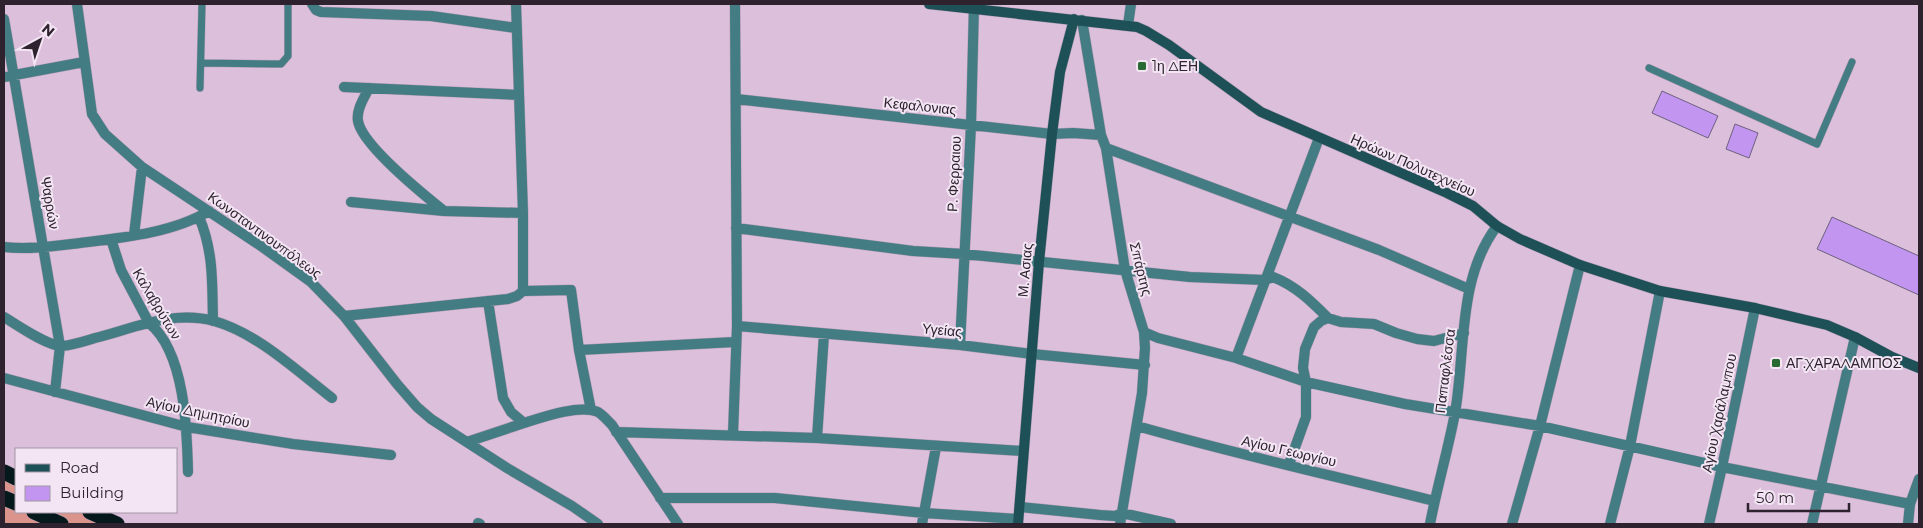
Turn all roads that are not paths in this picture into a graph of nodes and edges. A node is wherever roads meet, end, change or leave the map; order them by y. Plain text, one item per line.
1 (77, 4) edge
2 (202, 4) edge
3 (288, 4) edge
4 (312, 4) edge
5 (516, 4) edge
6 (735, 4) edge
7 (929, 4) edge
8 (1131, 4) edge
9 (974, 6) edge
10 (4, 18) edge
11 (1078, 20) junction
12 (1128, 25) junction
13 (516, 28) junction
14 (84, 62) junction
15 (1852, 62) dead end
16 (201, 64) junction
17 (1649, 68) dead end
18 (9, 77) edge
19 (344, 87) dead end
20 (200, 88) dead end
21 (368, 88) junction
22 (519, 95) junction
23 (736, 99) junction
24 (971, 125) junction
25 (1052, 134) junction
26 (1101, 135) junction
27 (1319, 138) junction
28 (1106, 148) junction
29 (142, 166) junction
30 (351, 202) dead end
31 (209, 211) junction
32 (444, 211) junction
33 (523, 214) junction
34 (199, 217) junction
35 (1290, 217) junction
36 (1497, 226) junction
37 (736, 228) junction
38 (134, 235) junction
39 (111, 239) junction
40 (4, 247) edge
41 (44, 247) junction
42 (964, 254) junction
43 (1039, 262) junction
44 (1580, 265) junction
45 (1125, 270) junction
46 (1265, 280) junction
47 (1469, 289) junction
48 (523, 291) junction
49 (1660, 291) junction
50 (488, 301) junction
51 (1755, 308) junction
52 (344, 316) junction
53 (4, 317) edge
54 (1328, 318) junction
55 (213, 321) junction
56 (149, 323) junction
57 (737, 326) junction
58 (1144, 332) junction
59 (1464, 333) junction
60 (824, 334) junction
61 (1855, 337) junction
62 (735, 342) junction
63 (960, 345) junction
64 (60, 346) junction
65 (579, 350) junction
66 (1032, 354) junction
67 (1236, 358) junction
68 (1145, 365) junction
69 (1919, 368) edge
70 (4, 378) edge
71 (1306, 382) junction
72 (55, 392) junction
73 (332, 398) dead end
74 (591, 410) junction
75 (1455, 412) junction
76 (524, 423) junction
77 (1137, 426) junction
78 (1540, 426) junction
79 (187, 427) junction
80 (616, 432) junction
81 (732, 434) junction
82 (817, 438) junction
83 (467, 442) junction
84 (1630, 446) junction
85 (936, 447) junction
86 (1023, 451) junction
87 (391, 455) dead end
88 (1289, 464) junction
89 (1722, 467) junction
90 (188, 472) dead end
91 (1919, 479) edge
92 (1821, 487) junction
93 (660, 498) junction
94 (1434, 501) junction
95 (1910, 504) junction
96 (1020, 507) junction
97 (36, 513) edge
98 (92, 513) edge
99 (924, 513) junction
100 (1122, 513) junction
101 (1018, 522) edge
102 (61, 524) edge
103 (117, 524) edge
104 (598, 524) edge
105 (678, 524) edge
106 (922, 524) edge
107 (1120, 524) edge
108 (1171, 524) edge
109 (1430, 524) edge
110 (1512, 524) edge
111 (1610, 524) edge
112 (1708, 524) edge
113 (1812, 524) edge
114 (1908, 524) edge

1 - 14 street, Κωνσταντινουπόλεως
2 - 16 lane
3 - 16 lane
4 - 13 street
5 - 13 street
6 - 23 street
7 - 9 street, Ηρώων Πολυτεχνείου
8 - 12 street
9 - 11 street, Ηρώων Πολυτεχνείου
9 - 24 street, Ρ. Φερραιου
10 - 18 street, Ψαρρών
11 - 12 street, Ηρώων Πολυτεχνείου
11 - 25 street, Μ. Ασιας
11 - 26 street, Σπάρτης
12 - 27 street, Ηρώων Πολυτεχνείου
13 - 22 street
14 - 18 street
14 - 29 street, Κωνσταντινουπόλεως
15 - 17 lane
16 - 20 lane
18 - 41 street, Ψαρρών
19 - 21 street
21 - 22 street
21 - 32 street
22 - 33 street
23 - 24 street, Κεφαλονιας
23 - 37 street
24 - 25 street, Κεφαλονιας
24 - 42 street, Ρ. Φερραιου
25 - 26 street, Κεφαλονιας
25 - 43 street, Μ. Ασιας
26 - 28 street, Σπάρτης
27 - 35 street
27 - 36 street, Ηρώων Πολυτεχνείου
28 - 35 street
28 - 45 street, Σπάρτης
29 - 31 street, Κωνσταντινουπόλεως
29 - 38 street
30 - 32 street
31 - 34 street
31 - 52 street, Κωνσταντινουπόλεως
32 - 33 street
33 - 48 street
34 - 38 street
34 - 55 street
35 - 46 street
35 - 47 street
36 - 44 street, Ηρώων Πολυτεχνείου
36 - 47 street, Παπαφλέσσα
37 - 42 street
37 - 57 street
38 - 39 street
39 - 41 street
39 - 56 street, Καλαβρύτων
40 - 41 street
41 - 64 street, Ψαρρών
42 - 43 street
42 - 63 street, Ρ. Φερραιου
43 - 45 street
43 - 66 street, Μ. Ασιας
44 - 49 street, Ηρώων Πολυτεχνείου
44 - 78 street
45 - 46 street
45 - 58 street, Σπάρτης
46 - 54 street
46 - 67 street
47 - 59 street, Παπαφλέσσα
48 - 50 street
48 - 65 street
49 - 51 street, Ηρώων Πολυτεχνείου
49 - 84 street
50 - 52 street
50 - 76 street
51 - 61 street, Ηρώων Πολυτεχνείου
51 - 89 street, Αγίου Χαράλαμπου
52 - 83 street, Κωνσταντινουπόλεως
53 - 64 street
54 - 59 street
54 - 71 street
55 - 56 street
55 - 73 street
56 - 64 street
56 - 79 street, Καλαβρύτων
57 - 60 street, Υγείας
57 - 62 street
58 - 67 street
58 - 68 street, Σπάρτης
59 - 75 street, Παπαφλέσσα
60 - 63 street, Υγείας
60 - 82 street
61 - 69 street, Ηρώων Πολυτεχνείου
61 - 92 street
62 - 65 street
62 - 81 street
63 - 66 street, Υγείας
64 - 72 street, Ψαρρών
65 - 74 street
66 - 68 street, Υγείας
66 - 86 street, Μ. Ασιας
67 - 71 street
68 - 77 street, Σπάρτης
70 - 72 street, Αγίου Δημητρίου
71 - 75 street
71 - 88 street
72 - 79 street, Αγίου Δημητρίου
74 - 76 street
74 - 80 street
75 - 78 street
75 - 94 street, Παπαφλέσσα
76 - 83 street
77 - 88 street, Αγίου Γεωργίου
77 - 100 street, Σπάρτης
78 - 84 street
78 - 110 street
79 - 87 street, Αγίου Δημητρίου
79 - 90 street, Καλαβρύτων
80 - 81 street
80 - 93 street
81 - 82 street
82 - 85 street
83 - 104 street, Κωνσταντινουπόλεως
84 - 89 street
84 - 111 street
85 - 86 street
85 - 99 street
86 - 96 street, Μ. Ασιας
88 - 94 street, Αγίου Γεωργίου
89 - 92 street
89 - 112 street, Αγίου Χαράλαμπου
91 - 95 street
92 - 95 street
92 - 113 street
93 - 99 street
93 - 105 street
94 - 109 street, Παπαφλέσσα
95 - 114 street
96 - 100 street
96 - 101 street, Μ. Ασιας
97 - 102 highway
98 - 103 highway
99 - 101 street
99 - 106 street
100 - 107 street, Σπάρτης
100 - 108 street

